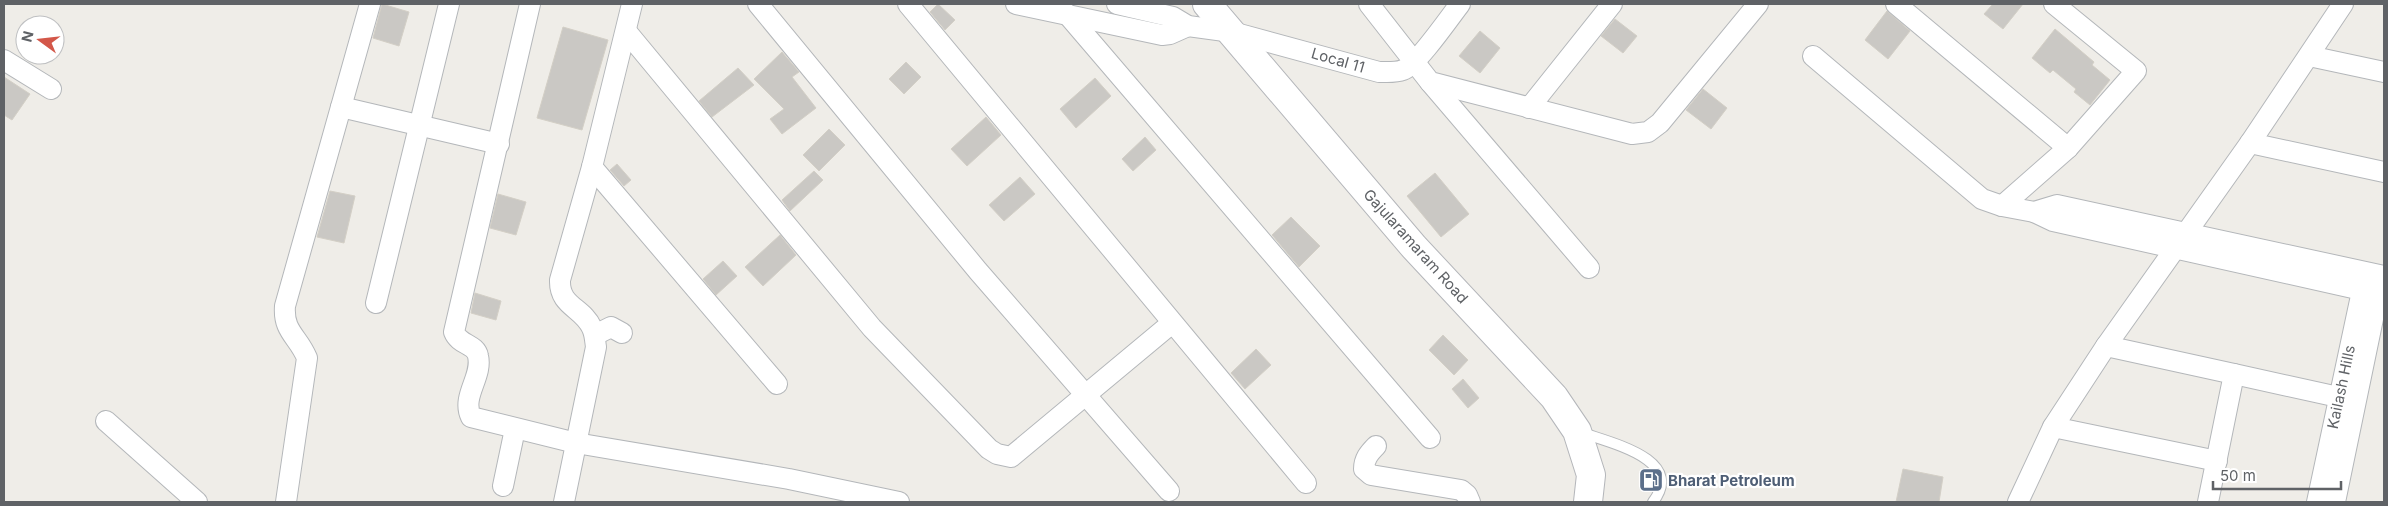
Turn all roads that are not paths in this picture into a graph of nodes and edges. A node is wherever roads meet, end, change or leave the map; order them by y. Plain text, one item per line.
1 (370, 4) edge
2 (449, 4) edge
3 (530, 4) edge
4 (632, 4) edge
5 (758, 4) edge
6 (908, 4) edge
7 (1016, 4) edge
8 (1116, 4) edge
9 (1207, 4) edge
10 (1369, 4) edge
11 (1460, 4) edge
12 (1612, 4) edge
13 (1758, 4) edge
14 (1896, 4) edge
15 (2054, 4) edge
16 (2344, 4) edge
17 (1067, 14) junction
18 (1188, 26) junction
19 (626, 31) junction
20 (1232, 32) junction
21 (1813, 56) dead end
22 (2308, 56) junction
23 (4, 60) edge
24 (1415, 61) junction
25 (2384, 72) edge
26 (1430, 82) junction
27 (51, 89) dead end
28 (341, 108) junction
29 (1529, 108) junction
30 (419, 125) junction
31 (2250, 143) junction
32 (499, 144) junction
33 (2068, 148) junction
34 (592, 167) junction
35 (2384, 172) edge
36 (2002, 206) junction
37 (2181, 241) junction
38 (1589, 268) dead end
39 (2376, 284) edge
40 (376, 302) dead end
41 (1172, 324) junction
42 (622, 333) dead end
43 (595, 335) junction
44 (2106, 346) junction
45 (2234, 374) junction
46 (777, 384) dead end
47 (1086, 394) junction
48 (2348, 399) junction
49 (106, 421) dead end
50 (2054, 427) junction
51 (515, 429) junction
52 (1577, 431) junction
53 (1430, 438) dead end
54 (576, 443) junction
55 (1376, 446) dead end
56 (2217, 461) junction
57 (1306, 483) dead end
58 (503, 486) dead end
59 (1169, 491) dead end
60 (197, 502) edge
61 (286, 502) edge
62 (564, 502) edge
63 (899, 502) edge
64 (1470, 502) edge
65 (1588, 502) edge
66 (1653, 502) edge
67 (2018, 502) edge
68 (2208, 502) edge
69 (2316, 502) edge
70 (2335, 502) edge

1 - 28 street
2 - 30 street
3 - 32 street
4 - 19 street
5 - 47 street
6 - 41 street
7 - 17 street, Local 11
8 - 18 street, Local 11
9 - 20 main road, Gajularamaram Road
10 - 24 street
11 - 24 street, Local 11
12 - 29 street
13 - 29 street
14 - 33 street
15 - 33 street
16 - 22 street
17 - 18 street, Local 11
17 - 53 street
18 - 20 street, Local 11
19 - 34 street
19 - 47 street
20 - 24 street, Local 11
20 - 52 main road, Gajularamaram Road
21 - 36 street
22 - 25 street
22 - 31 street
23 - 27 street
24 - 26 street
26 - 29 street
26 - 38 street
28 - 30 street
28 - 61 street
30 - 32 street
30 - 40 street
31 - 35 street
31 - 37 street
32 - 51 street
33 - 36 street
34 - 43 street
34 - 46 street
36 - 37 street
37 - 39 street
37 - 44 street
39 - 48 street, Kailash Hills
41 - 47 street
41 - 57 street
42 - 43 street
43 - 54 street
44 - 45 street
44 - 50 street
45 - 48 street
45 - 56 street
47 - 59 street
48 - 69 street, Kailash Hills
48 - 70 street
49 - 60 street
50 - 56 street
50 - 67 street
51 - 54 street
51 - 58 street
52 - 65 main road, Gajularamaram Road
52 - 66 lane
54 - 62 street
54 - 63 street
55 - 64 street
56 - 68 street

